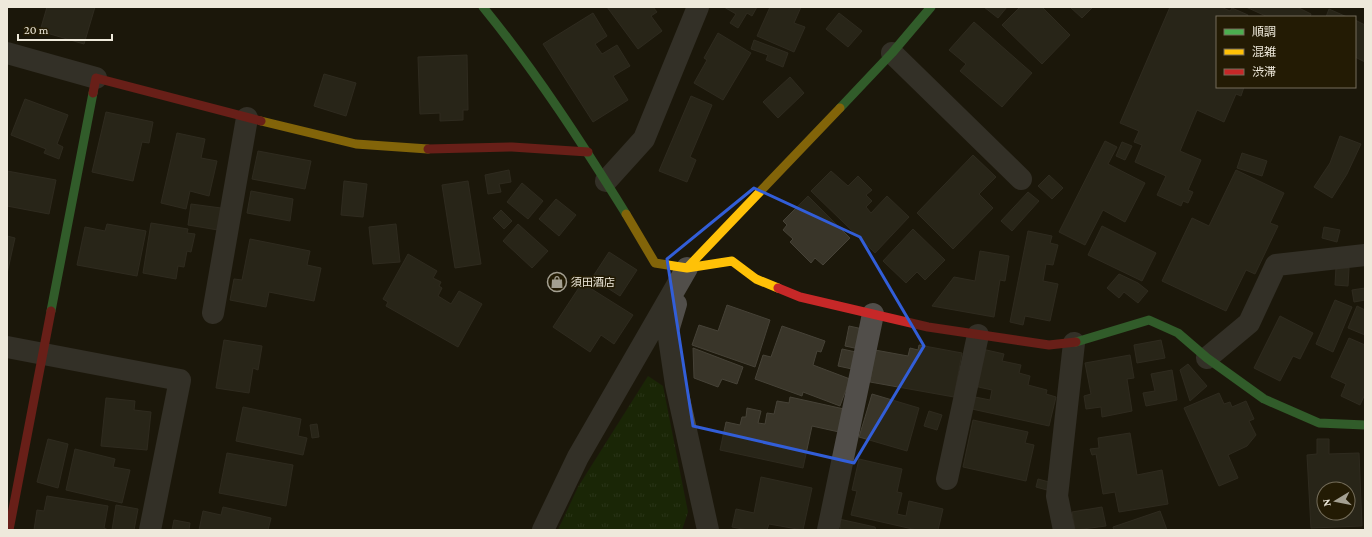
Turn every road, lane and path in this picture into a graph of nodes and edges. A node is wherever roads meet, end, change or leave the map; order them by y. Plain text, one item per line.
1 (483, 7) edge
2 (698, 7) edge
3 (931, 7) edge
4 (7, 53) edge
5 (892, 53) junction
6 (96, 78) junction
7 (247, 118) junction
8 (588, 152) junction
9 (1021, 179) dead end
10 (606, 181) junction
11 (1365, 255) edge
12 (687, 268) junction
13 (213, 313) dead end
14 (873, 314) junction
15 (978, 335) junction
16 (1074, 343) junction
17 (7, 347) edge
18 (42, 354) junction
19 (1207, 358) junction
20 (1365, 425) edge
21 (947, 479) dead end
22 (9, 530) edge
23 (150, 530) edge
24 (543, 530) edge
25 (708, 530) edge
26 (828, 530) edge
27 (1064, 530) edge

1 - 8 street
2 - 10 street
3 - 5 street
4 - 6 street
5 - 9 street
5 - 12 street
6 - 7 street
6 - 18 street
7 - 8 street
7 - 13 street
8 - 10 street
10 - 12 street
11 - 19 street
12 - 14 street
12 - 24 street
12 - 25 street
14 - 15 street
14 - 26 street
15 - 16 street
15 - 21 street
16 - 19 street
16 - 27 street
17 - 18 street
18 - 22 street
18 - 23 street
19 - 20 street

